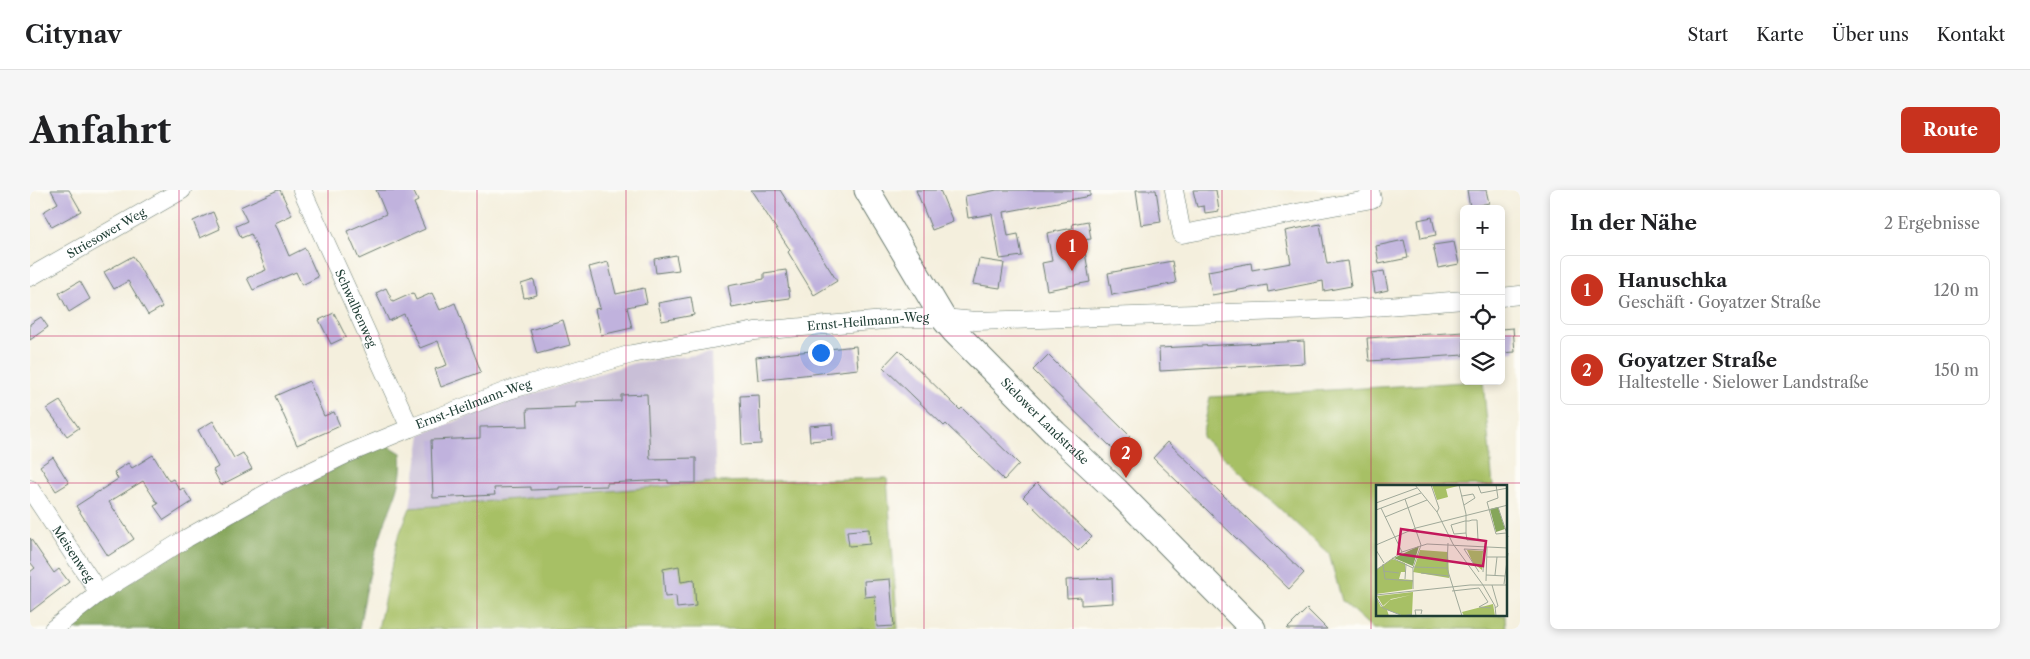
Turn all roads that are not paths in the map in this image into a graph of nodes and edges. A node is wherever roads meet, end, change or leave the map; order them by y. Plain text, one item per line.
1 (182, 190) edge
2 (302, 190) edge
3 (867, 190) edge
4 (1174, 190) edge
5 (1370, 190) edge
6 (30, 277) edge
7 (1520, 295) edge
8 (1505, 297) edge
9 (1460, 300) edge
10 (942, 318) junction
11 (410, 428) junction
12 (30, 489) edge
13 (99, 593) junction
14 (53, 629) edge
15 (1253, 629) edge

1 - 6 street, Striesower Weg
2 - 11 street, Schwalbenweg
3 - 10 main road, Sielower Landstraße
4 - 5 street
7 - 8 street
9 - 10 street, Ernst-Heilmann-Weg
10 - 11 street, Ernst-Heilmann-Weg
10 - 15 main road, Sielower Landstraße
11 - 13 street, Ernst-Heilmann-Weg
12 - 13 street, Meisenweg
13 - 14 street, Ernst-Heilmann-Weg

